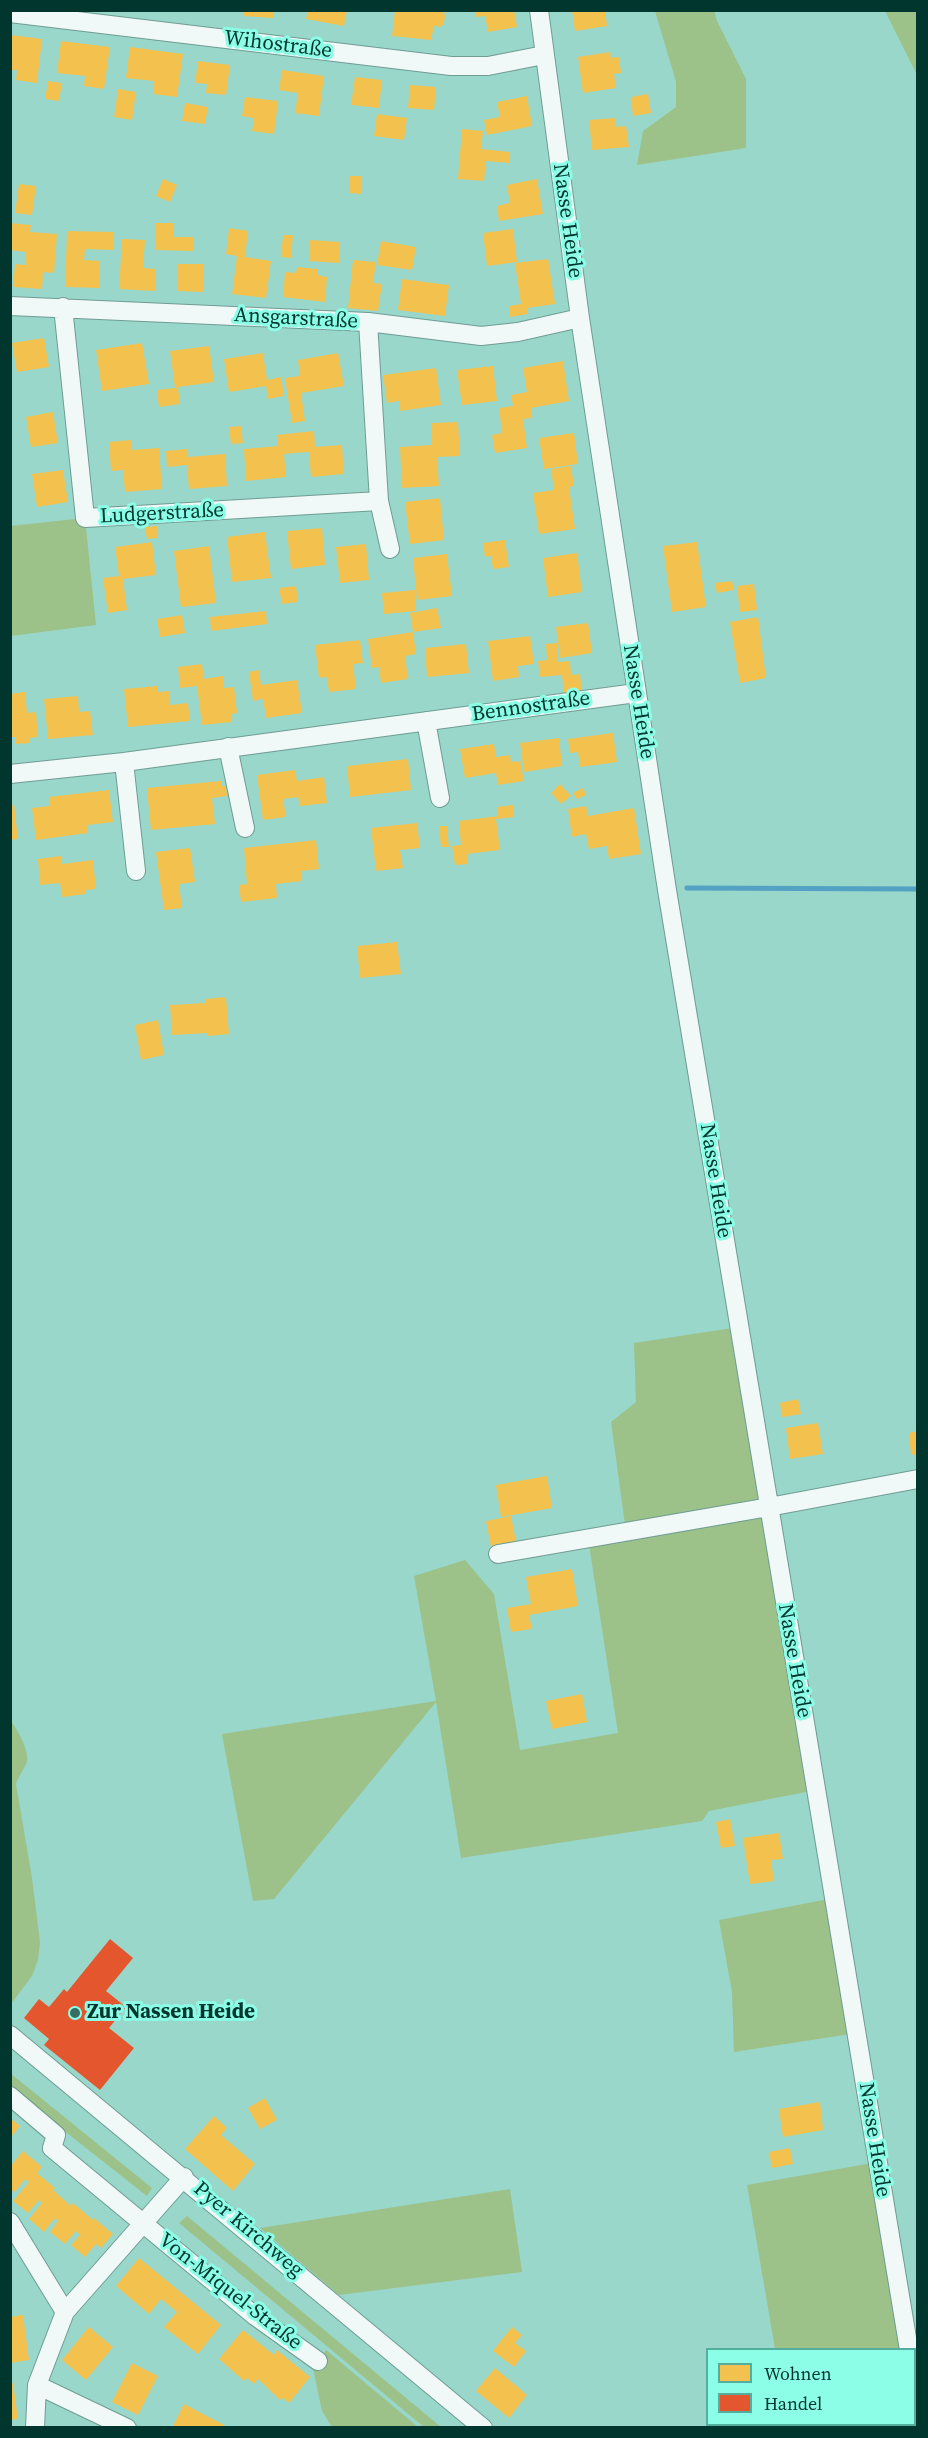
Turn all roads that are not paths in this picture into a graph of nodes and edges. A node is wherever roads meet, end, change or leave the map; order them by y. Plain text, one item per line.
1 (539, 10) edge
2 (10, 13) edge
3 (544, 55) junction
4 (10, 306) edge
5 (63, 307) junction
6 (580, 318) junction
7 (368, 322) junction
8 (380, 501) junction
9 (390, 549) dead end
10 (636, 693) junction
11 (426, 721) junction
12 (228, 747) junction
13 (124, 762) junction
14 (10, 774) edge
15 (440, 798) dead end
16 (244, 828) dead end
17 (136, 871) dead end
18 (918, 1479) edge
19 (769, 1507) junction
20 (498, 1554) dead end
21 (10, 2035) edge
22 (10, 2096) edge
23 (184, 2177) junction
24 (10, 2222) edge
25 (142, 2222) junction
26 (65, 2312) junction
27 (909, 2348) edge
28 (318, 2361) dead end
29 (37, 2385) junction
30 (35, 2427) edge
31 (127, 2427) edge
32 (483, 2427) edge

1 - 3 street, Nasse Heide
2 - 3 street, Wihostraße
3 - 6 street, Nasse Heide
4 - 5 street, Ansgarstraße
5 - 7 street, Ansgarstraße
5 - 8 street, Ludgerstraße
6 - 7 street, Ansgarstraße
6 - 10 street, Nasse Heide
7 - 8 street
8 - 9 street
10 - 11 street, Bennostraße
10 - 19 street, Nasse Heide
11 - 12 street, Bennostraße
11 - 15 street
12 - 13 street, Bennostraße
12 - 16 street
13 - 14 street, Bennostraße
13 - 17 street
18 - 19 street
19 - 20 street
19 - 27 street, Nasse Heide
21 - 23 street, Pyer Kirchweg
22 - 25 street, Von-Miquel-Straße
23 - 25 street, Von-Miquel-Straße
23 - 32 street, Pyer Kirchweg
24 - 26 street
25 - 26 street, Von-Miquel-Straße
25 - 28 street, Von-Miquel-Straße
26 - 29 street, Von-Miquel-Straße
29 - 30 street, Von-Miquel-Straße
29 - 31 street

